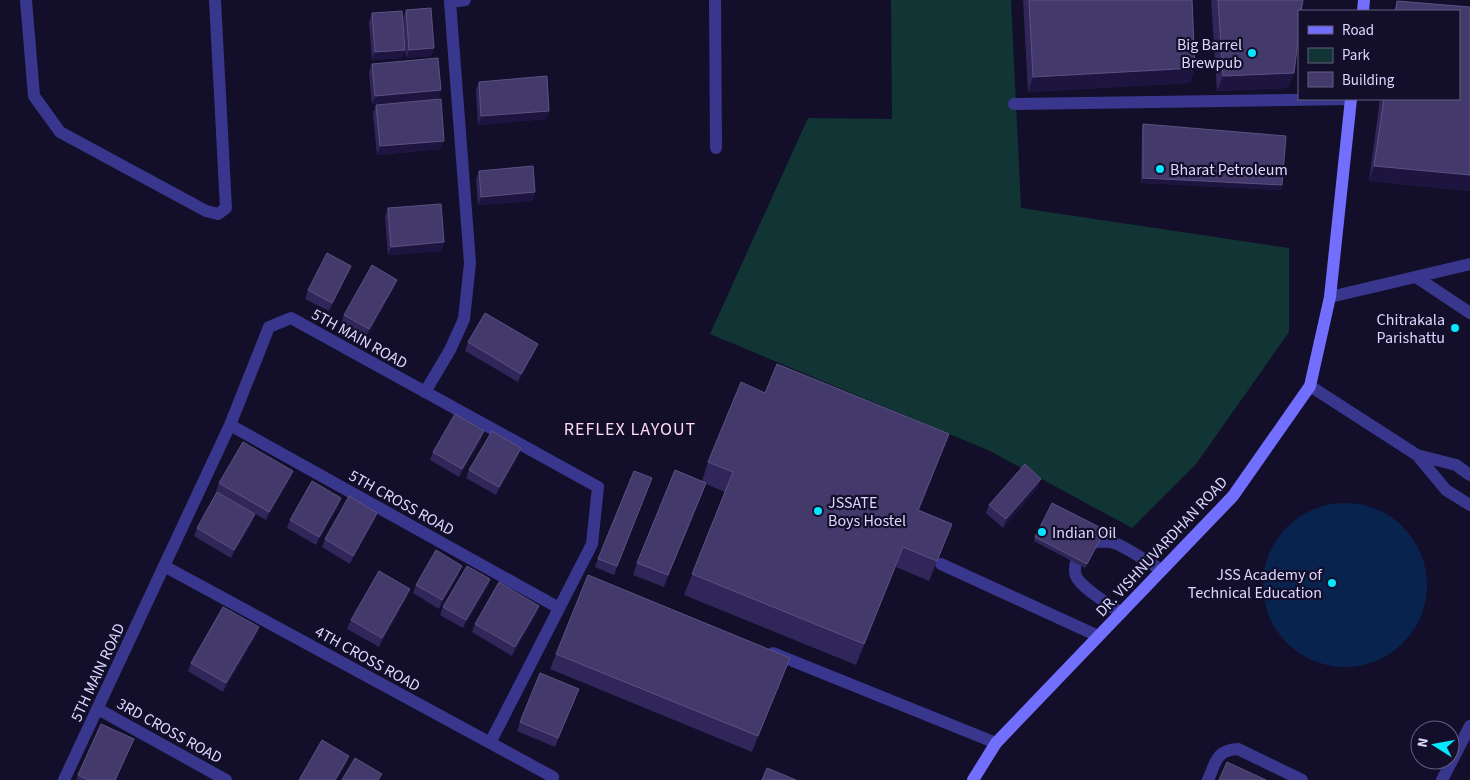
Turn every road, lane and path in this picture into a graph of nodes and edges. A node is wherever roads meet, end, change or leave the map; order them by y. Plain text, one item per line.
1 (26, 0) edge
2 (215, 0) edge
3 (465, 0) edge
4 (715, 0) edge
5 (450, 1) edge
6 (1298, 100) edge
7 (1351, 100) edge
8 (1014, 104) dead end
9 (716, 148) dead end
10 (1470, 264) edge
11 (1416, 277) junction
12 (1330, 296) junction
13 (1470, 313) edge
14 (1310, 386) junction
15 (425, 392) junction
16 (230, 425) junction
17 (1417, 455) junction
18 (1470, 475) edge
19 (1470, 506) edge
20 (941, 564) edge
21 (164, 566) junction
22 (1162, 570) junction
23 (559, 608) junction
24 (1121, 613) junction
25 (1098, 636) junction
26 (760, 647) edge
27 (98, 709) junction
28 (1470, 726) edge
29 (490, 743) junction
30 (996, 743) junction
31 (554, 779) edge
32 (64, 780) edge
33 (226, 780) edge
34 (973, 780) edge
35 (1208, 780) edge
36 (1302, 780) edge
37 (1442, 780) edge

1 - 2 street
3 - 5 street
4 - 9 street
5 - 15 street
6 - 8 street
7 - 12 main road, DR. VISHNUVARDHAN ROAD
10 - 11 street
11 - 12 street
11 - 13 street
12 - 14 main road, DR. VISHNUVARDHAN ROAD
14 - 17 street
14 - 22 main road, DR. VISHNUVARDHAN ROAD
15 - 16 street, 5TH MAIN ROAD
15 - 23 street, 5TH MAIN ROAD
16 - 21 street, 5TH MAIN ROAD
16 - 23 street, 5TH CROSS ROAD
17 - 18 street
17 - 19 street
20 - 25 street
21 - 27 street, 5TH MAIN ROAD
21 - 29 street, 4TH CROSS ROAD
22 - 24 main road, DR. VISHNUVARDHAN ROAD
22 - 24 street
23 - 29 street, 5TH MAIN ROAD
24 - 25 main road, DR. VISHNUVARDHAN ROAD
25 - 30 main road, DR. VISHNUVARDHAN ROAD
26 - 30 street
27 - 32 street, 5TH MAIN ROAD
27 - 33 street, 3RD CROSS ROAD
28 - 37 street
29 - 31 street, 4TH CROSS ROAD
30 - 34 main road, DR. VISHNUVARDHAN ROAD
35 - 36 street

